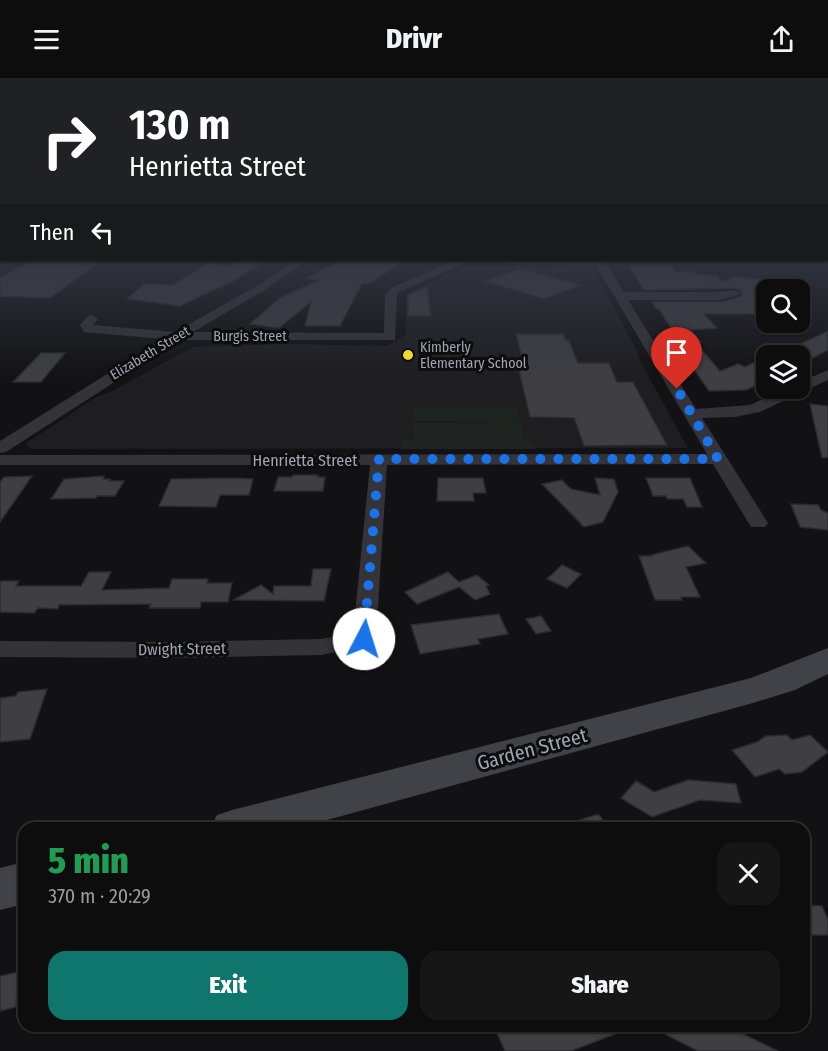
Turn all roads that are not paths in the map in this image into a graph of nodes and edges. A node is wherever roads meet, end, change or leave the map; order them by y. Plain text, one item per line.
1 (258, 289) edge
2 (396, 289) edge
3 (617, 289) edge
4 (734, 292) dead end
5 (621, 296) junction
6 (92, 318) dead end
7 (177, 336) junction
8 (828, 374) edge
9 (810, 383) edge
10 (774, 399) edge
11 (691, 414) junction
12 (0, 448) edge
13 (0, 459) edge
14 (379, 459) junction
15 (718, 459) junction
16 (758, 523) dead end
17 (0, 648) edge
18 (828, 660) edge
19 (255, 822) edge
20 (18, 884) edge
21 (0, 889) edge

1 - 7 street, Elizabeth Street
2 - 7 street, Burgis Street
3 - 5 street
4 - 5 street
5 - 11 street
6 - 7 street, Burgis Street
7 - 12 street, Elizabeth Street
8 - 9 street
10 - 11 street
11 - 15 street
13 - 14 street, Henrietta Street
14 - 15 street, Henrietta Street
14 - 17 street, Dwight Street
15 - 16 street
18 - 19 street, Garden Street
20 - 21 street

